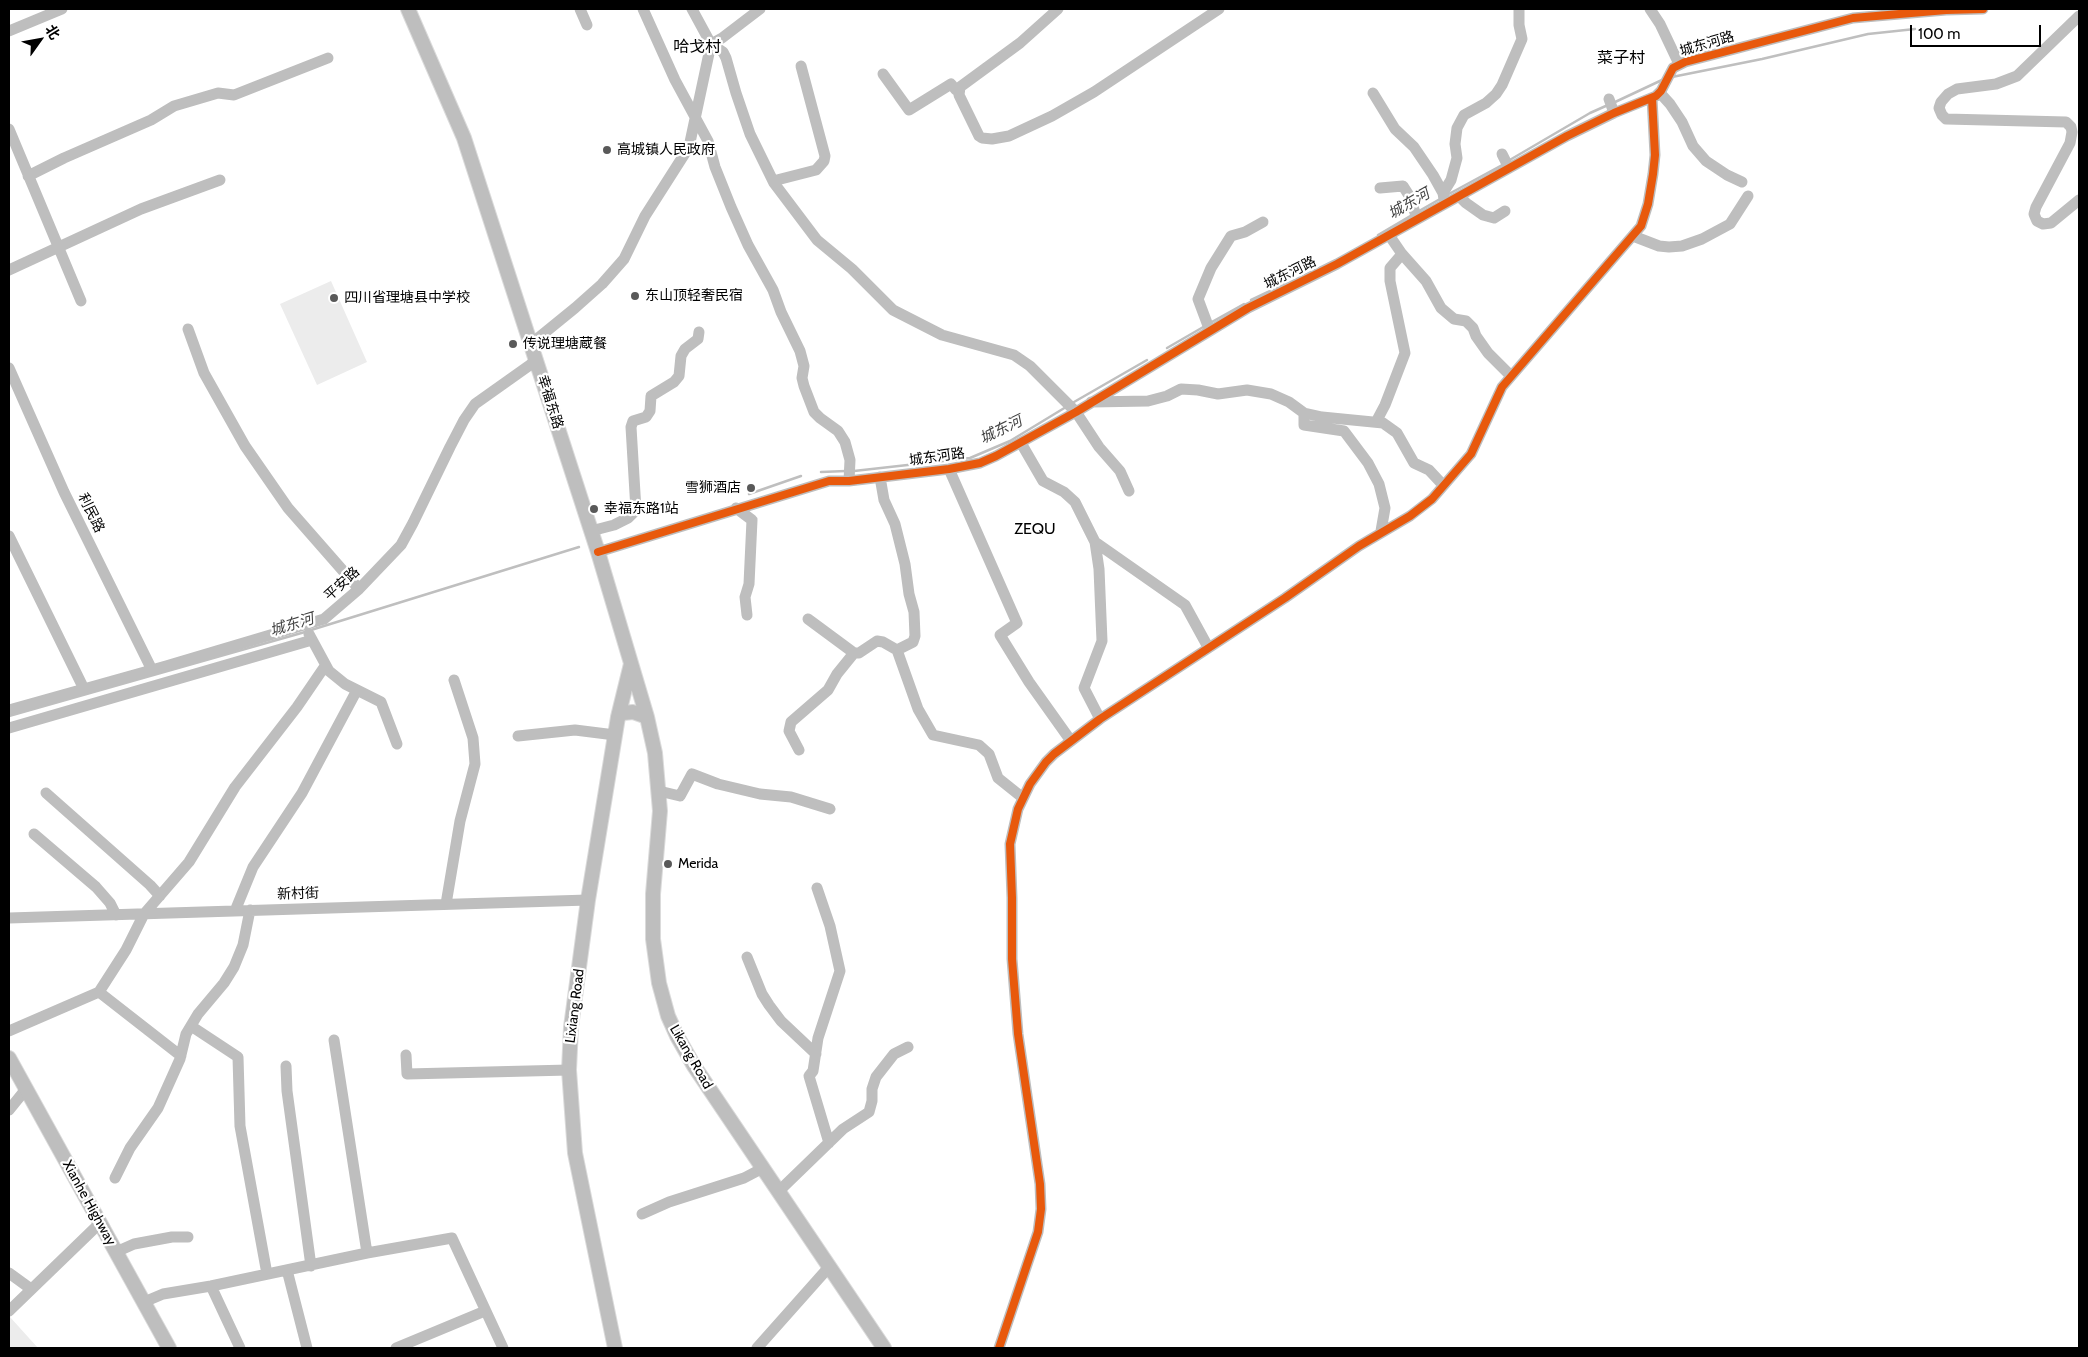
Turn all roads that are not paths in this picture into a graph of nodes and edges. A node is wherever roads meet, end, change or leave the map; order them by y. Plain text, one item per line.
1 (62, 9) edge
2 (408, 9) edge
3 (580, 9) edge
4 (643, 9) edge
5 (692, 9) edge
6 (760, 9) edge
7 (1058, 9) edge
8 (1219, 9) edge
9 (1519, 9) edge
10 (1650, 9) edge
11 (1982, 9) edge
12 (2079, 16) edge
13 (587, 25) dead end
14 (9, 31) edge
15 (711, 44) junction
16 (328, 58) dead end
17 (1679, 64) junction
18 (801, 66) dead end
19 (883, 74) dead end
20 (958, 90) junction
21 (1373, 93) dead end
22 (1656, 96) junction
23 (695, 120) junction
24 (9, 129) edge
25 (1502, 154) dead end
26 (1509, 168) junction
27 (28, 176) junction
28 (220, 180) dead end
29 (773, 181) junction
30 (1742, 182) dead end
31 (1380, 188) dead end
32 (1459, 196) junction
33 (1748, 196) dead end
34 (1444, 198) junction
35 (2079, 200) edge
36 (1505, 211) dead end
37 (1416, 214) junction
38 (1263, 222) dead end
39 (1390, 235) junction
40 (1634, 236) junction
41 (57, 247) junction
42 (1402, 254) junction
43 (9, 270) edge
44 (81, 301) dead end
45 (1208, 325) junction
46 (188, 328) dead end
47 (699, 332) dead end
48 (532, 343) junction
49 (537, 360) junction
50 (9, 368) edge
51 (1511, 376) junction
52 (1092, 402) junction
53 (1071, 406) junction
54 (1304, 413) junction
55 (1376, 422) junction
56 (1021, 443) junction
57 (949, 470) junction
58 (850, 475) junction
59 (880, 477) junction
60 (1443, 485) junction
61 (1129, 491) dead end
62 (736, 508) junction
63 (590, 531) junction
64 (1381, 531) junction
65 (9, 536) edge
66 (1094, 542) junction
67 (598, 552) junction
68 (359, 589) junction
69 (747, 615) dead end
70 (808, 619) dead end
71 (308, 632) junction
72 (1208, 647) junction
73 (897, 650) junction
74 (854, 653) junction
75 (631, 663) junction
76 (326, 666) junction
77 (152, 670) junction
78 (454, 680) dead end
79 (84, 689) junction
80 (357, 690) junction
81 (9, 710) edge
82 (618, 717) junction
83 (647, 717) junction
84 (1100, 719) junction
85 (9, 728) edge
86 (616, 735) junction
87 (518, 736) dead end
88 (1071, 741) junction
89 (397, 744) dead end
90 (799, 750) dead end
91 (658, 791) junction
92 (46, 793) dead end
93 (1023, 798) junction
94 (830, 809) dead end
95 (34, 834) dead end
96 (817, 888) dead end
97 (160, 896) junction
98 (588, 900) junction
99 (446, 904) junction
100 (250, 910) junction
101 (235, 911) junction
102 (116, 914) junction
103 (144, 914) junction
104 (9, 918) edge
105 (747, 958) dead end
106 (99, 992) junction
107 (191, 1026) junction
108 (9, 1031) edge
109 (334, 1040) dead end
110 (908, 1047) dead end
111 (816, 1054) junction
112 (406, 1055) dead end
113 (181, 1056) junction
114 (9, 1058) edge
115 (286, 1066) dead end
116 (569, 1070) junction
117 (26, 1090) junction
118 (9, 1110) edge
119 (829, 1143) junction
120 (763, 1168) junction
121 (115, 1178) dead end
122 (779, 1191) junction
123 (642, 1214) dead end
124 (100, 1223) junction
125 (188, 1237) dead end
126 (116, 1252) junction
127 (367, 1253) junction
128 (310, 1266) junction
129 (829, 1267) junction
130 (288, 1270) junction
131 (9, 1273) edge
132 (267, 1274) junction
133 (211, 1286) junction
134 (31, 1289) junction
135 (144, 1302) junction
136 (9, 1311) edge
137 (485, 1311) junction
138 (169, 1348) edge
139 (240, 1348) edge
140 (307, 1348) edge
141 (396, 1348) edge
142 (503, 1348) edge
143 (615, 1348) edge
144 (757, 1348) edge
145 (884, 1348) edge
146 (999, 1348) edge

1 - 14 street
2 - 48 main road, 幸福东路
3 - 13 street
4 - 23 street
5 - 15 street
6 - 15 street
7 - 20 street
8 - 20 street
9 - 34 street
10 - 17 street
11 - 17 street, 城东河路
12 - 35 street
15 - 23 street
15 - 29 street
16 - 27 street
17 - 22 street, 城东河路
18 - 29 street
19 - 20 street
21 - 34 street
22 - 26 street, 城东河路
22 - 30 street
22 - 40 street
23 - 48 street
23 - 58 street
24 - 27 street
25 - 26 street
26 - 32 street, 城东河路
27 - 41 street
28 - 41 street
29 - 53 street
31 - 37 street
32 - 34 street, 城东河路
32 - 36 street
33 - 40 street
34 - 37 street, 城东河路
37 - 39 street, 城东河路
38 - 45 street
39 - 42 street
39 - 45 street, 城东河路
40 - 51 street
41 - 43 street
41 - 44 street
42 - 51 street
42 - 55 street
45 - 52 street, 城东河路
46 - 68 street
47 - 63 street
48 - 49 main road, 幸福东路
49 - 63 main road, 幸福东路
49 - 68 street, 平安路
50 - 77 street, 利民路
51 - 60 street
52 - 53 street, 城东河路
52 - 54 street
53 - 56 street, 城东河路
53 - 61 street
54 - 55 street
54 - 64 street
55 - 60 street
56 - 57 street, 城东河路
56 - 66 street
57 - 59 street, 城东河路
57 - 88 street
58 - 59 street, 城东河路
58 - 62 street, 城东河路
59 - 73 street
60 - 64 street
62 - 67 street, 城东河路
62 - 69 street
63 - 67 main road, 幸福东路
64 - 72 street
65 - 79 street
66 - 72 street
66 - 84 street
67 - 75 main road, 幸福东路
68 - 71 street, 平安路
70 - 74 street
71 - 76 street
71 - 77 street, 平安路
71 - 85 street
72 - 84 street
73 - 74 street
73 - 93 street
74 - 90 street
75 - 82 main road, Lixiang Road
75 - 83 main road, 幸福东路
76 - 80 street
76 - 97 street
77 - 79 street, 平安路
78 - 99 street
79 - 81 street, 平安路
80 - 89 street
80 - 101 street
82 - 83 main road
82 - 86 main road, Lixiang Road
83 - 91 main road, Likang Road
84 - 88 street
86 - 87 street
86 - 98 main road, Lixiang Road
88 - 93 street
91 - 94 street
91 - 120 main road, Likang Road
92 - 97 street
93 - 146 street
95 - 102 street
96 - 111 street
97 - 103 street
98 - 99 street, 新村街
98 - 116 main road, Lixiang Road
99 - 100 street, 新村街
100 - 101 street, 新村街
100 - 107 street
101 - 103 street, 新村街
102 - 103 street, 新村街
102 - 104 street, 新村街
103 - 106 street
105 - 111 street
106 - 108 street
106 - 113 street
107 - 113 street
107 - 132 street
109 - 127 street
110 - 119 street
111 - 119 street
112 - 116 street
113 - 121 street
114 - 117 main road, Xianhe Highway
115 - 128 street
116 - 143 main road, Lixiang Road
117 - 118 street
117 - 124 main road, Xianhe Highway
119 - 122 street
120 - 122 main road, Likang Road
120 - 123 street
122 - 129 main road, Likang Road
124 - 126 main road, Xianhe Highway
124 - 134 street
125 - 126 street
126 - 135 main road, Xianhe Highway
127 - 128 street
127 - 137 street
128 - 130 street
129 - 144 street
129 - 145 main road, Likang Road
130 - 132 street
130 - 140 street
131 - 134 street
132 - 133 street
133 - 135 street
133 - 139 street
134 - 136 street
135 - 138 main road, Xianhe Highway
137 - 141 street
137 - 142 street

